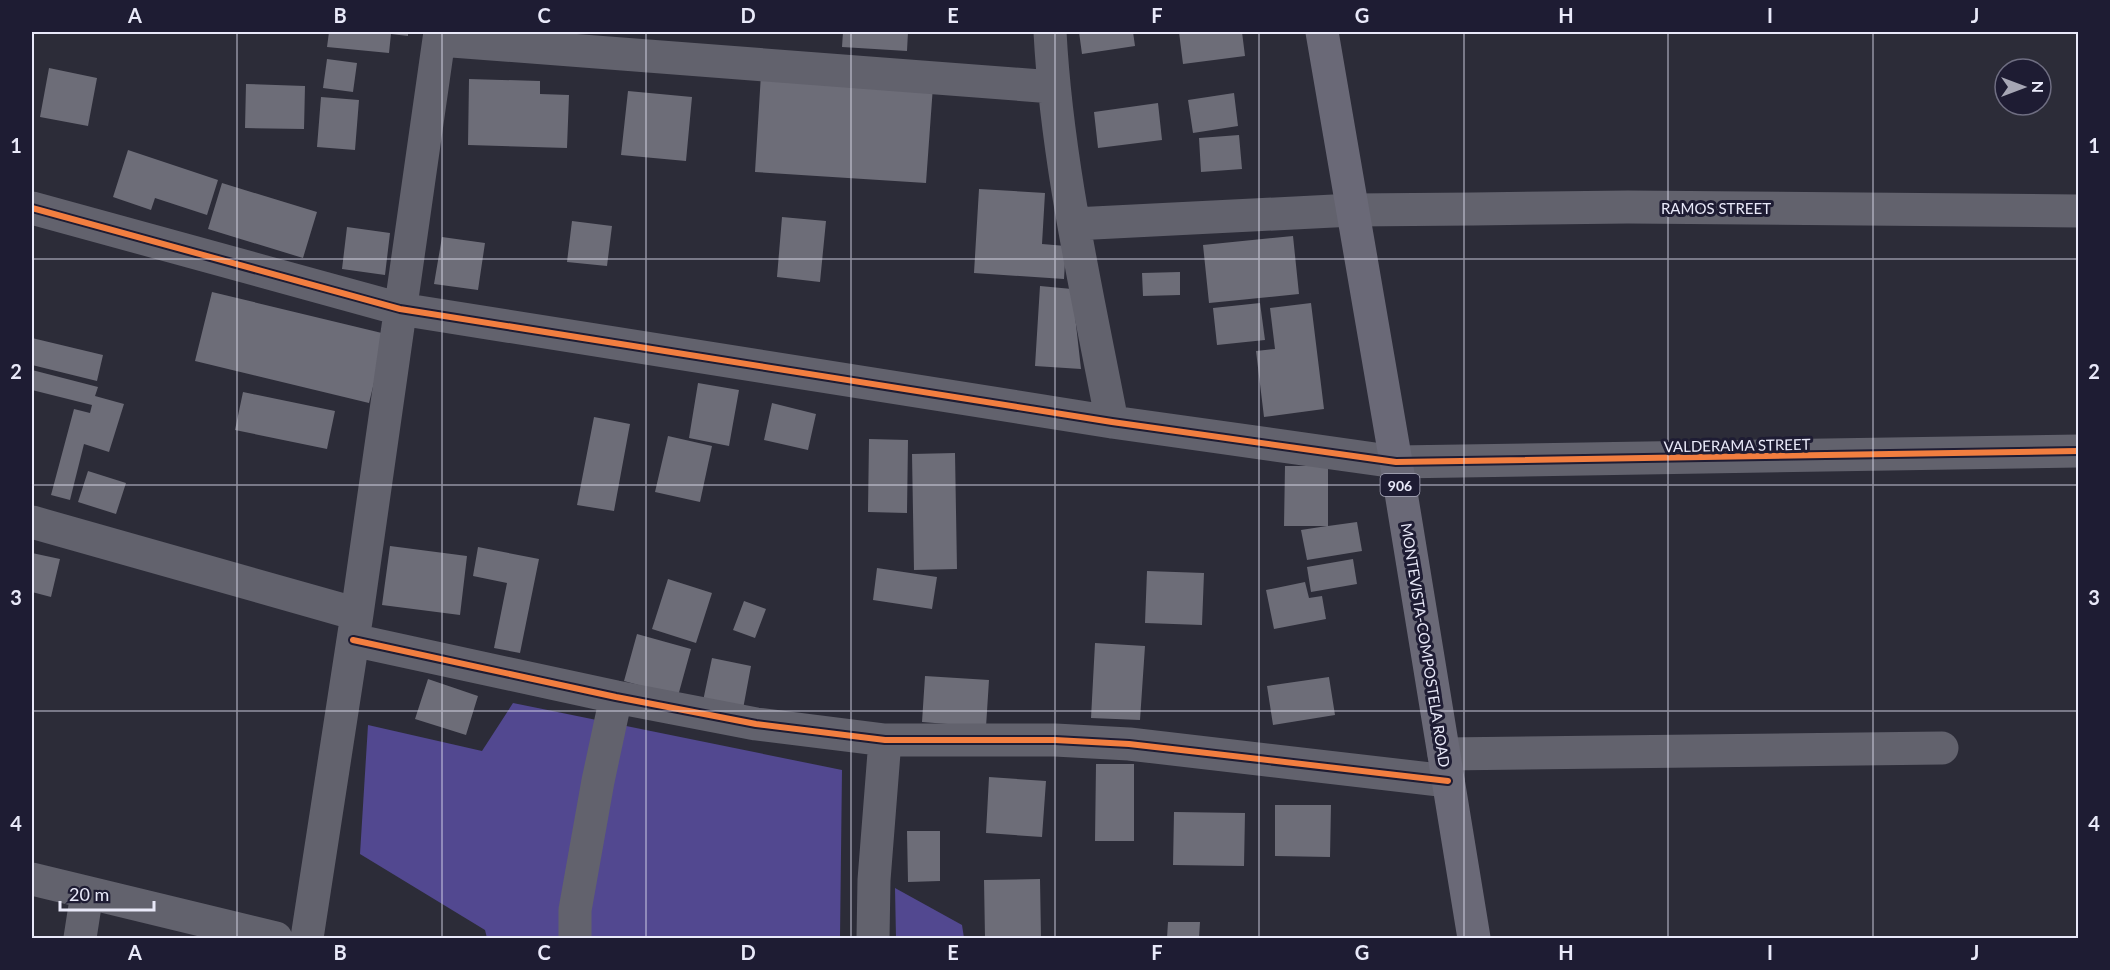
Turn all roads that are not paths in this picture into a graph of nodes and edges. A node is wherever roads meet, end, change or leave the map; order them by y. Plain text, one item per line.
1 (1050, 32) edge
2 (1322, 32) edge
3 (439, 35) edge
4 (1053, 87) junction
5 (32, 208) edge
6 (1353, 210) junction
7 (2079, 211) edge
8 (1074, 224) junction
9 (400, 309) junction
10 (1112, 422) junction
11 (2079, 451) edge
12 (1396, 462) junction
13 (32, 522) edge
14 (355, 627) junction
15 (616, 697) junction
16 (885, 740) junction
17 (1942, 748) dead end
18 (1446, 768) junction
19 (32, 879) edge
20 (87, 893) junction
21 (80, 939) edge
22 (276, 939) edge
23 (306, 939) edge
24 (575, 939) edge
25 (873, 939) edge
26 (1474, 939) edge

1 - 4 street
2 - 6 main road, MONTEVISTA-COMPOSTELA ROAD / 906
3 - 4 street
3 - 9 street
4 - 8 street
5 - 9 street, VALDERAMA STREET
6 - 7 street, RAMOS STREET
6 - 8 street, RAMOS STREET
6 - 12 main road, MONTEVISTA-COMPOSTELA ROAD / 906
8 - 10 street
9 - 10 street, VALDERAMA STREET
9 - 14 street
10 - 12 street, VALDERAMA STREET
11 - 12 street, VALDERAMA STREET
12 - 18 main road, MONTEVISTA-COMPOSTELA ROAD / 906
13 - 14 street
14 - 15 street
14 - 23 street
15 - 16 street
15 - 24 street
16 - 18 street
16 - 25 street
17 - 18 street
18 - 26 main road, MONTEVISTA-COMPOSTELA ROAD / 906
19 - 20 street
20 - 21 street
20 - 22 street

